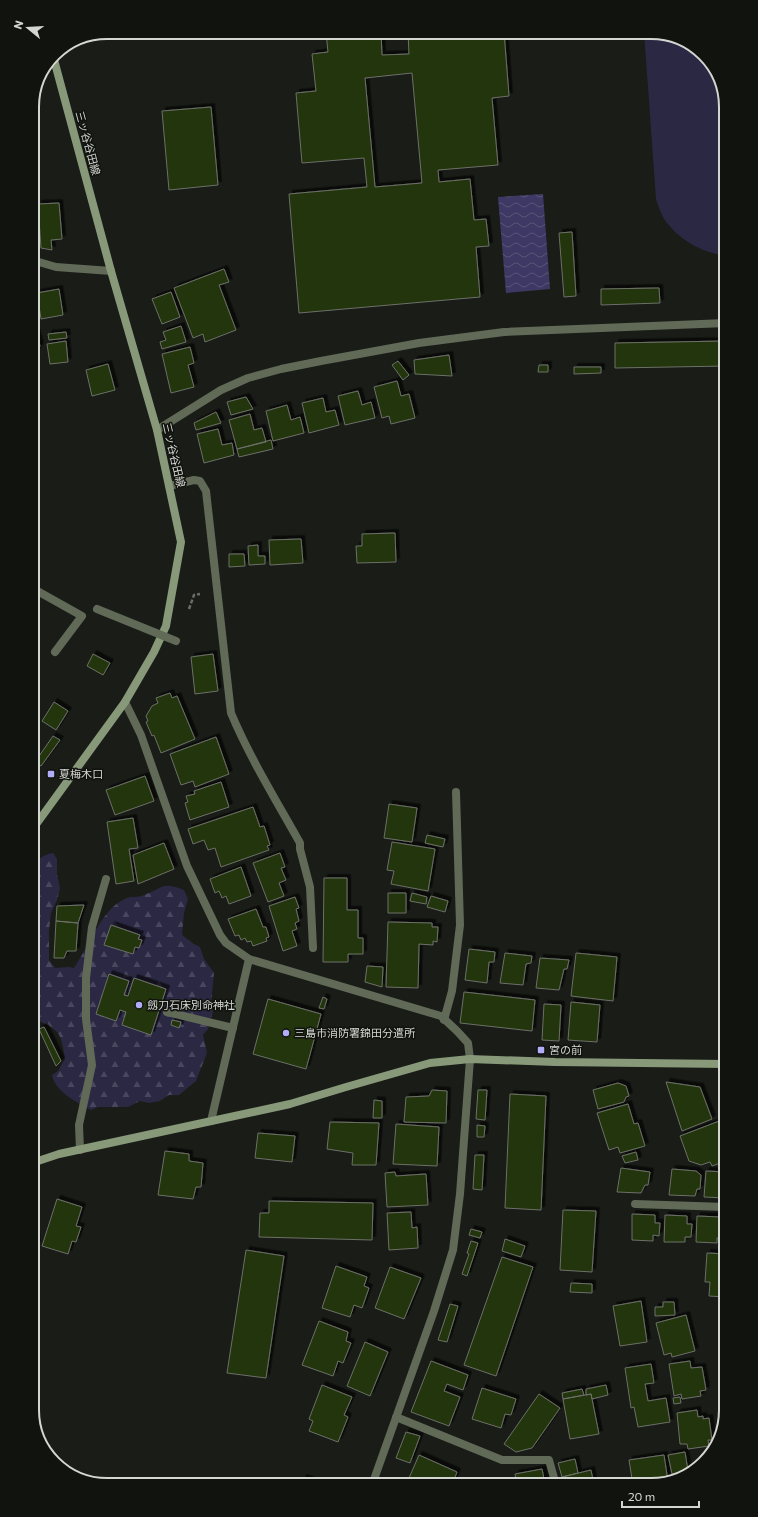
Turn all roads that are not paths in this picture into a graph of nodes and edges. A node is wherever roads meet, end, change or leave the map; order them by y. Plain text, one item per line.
1 (55, 63) edge
2 (39, 262) edge
3 (111, 271) junction
4 (719, 323) edge
5 (157, 430) junction
6 (169, 486) junction
7 (39, 592) edge
8 (97, 609) dead end
9 (176, 640) dead end
10 (55, 652) dead end
11 (125, 702) junction
12 (456, 792) dead end
13 (39, 820) edge
14 (106, 880) dead end
15 (313, 948) dead end
16 (249, 959) junction
17 (167, 1012) dead end
18 (444, 1020) junction
19 (233, 1028) junction
20 (470, 1059) junction
21 (719, 1064) edge
22 (212, 1121) junction
23 (80, 1150) junction
24 (39, 1161) edge
25 (635, 1204) dead end
26 (719, 1207) edge
27 (396, 1417) junction
28 (374, 1478) edge
29 (554, 1478) edge

1 - 3 main road, 三ッ谷谷田線
2 - 3 street
3 - 5 main road, 三ッ谷谷田線
4 - 5 street
5 - 6 main road, 三ッ谷谷田線
6 - 11 main road, 三ッ谷谷田線
6 - 15 street
7 - 10 street
8 - 9 street, bridge
11 - 13 main road, 三ッ谷谷田線
11 - 16 street
12 - 18 street
14 - 23 street
16 - 18 street
16 - 19 street
17 - 19 street
18 - 20 street
19 - 22 street
20 - 21 main road
20 - 22 main road
20 - 27 street
22 - 23 main road
23 - 24 main road
25 - 26 street
27 - 28 street
27 - 29 street

